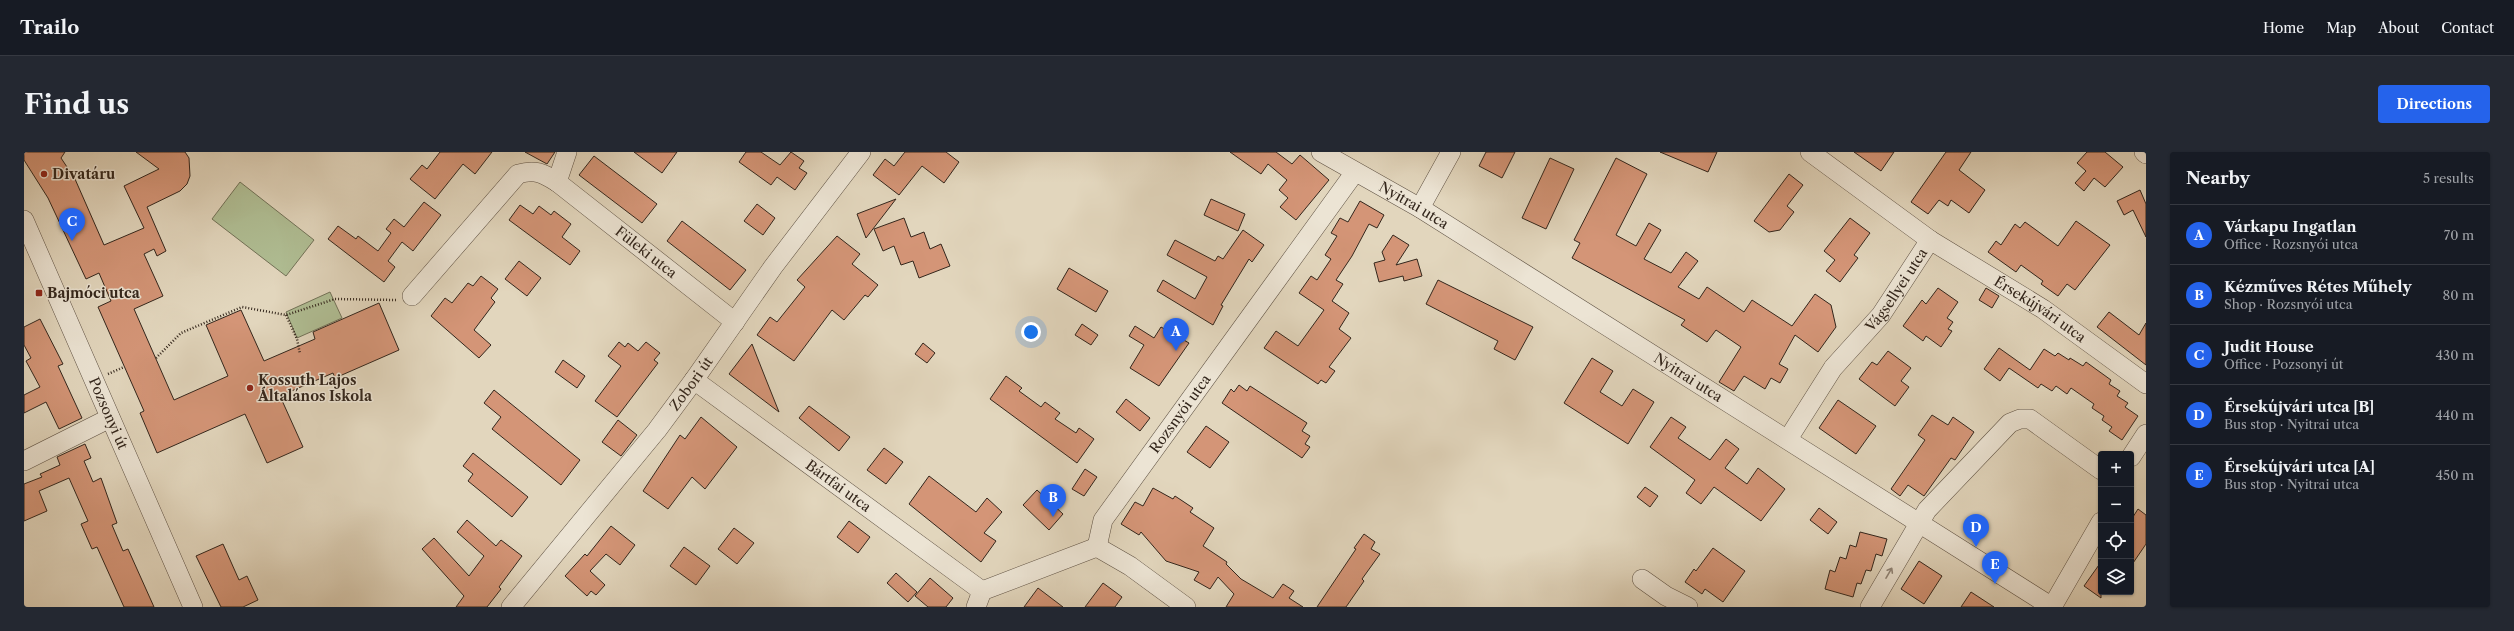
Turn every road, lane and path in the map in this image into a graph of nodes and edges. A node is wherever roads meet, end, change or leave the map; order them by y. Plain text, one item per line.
1 (567, 152) edge
2 (860, 152) edge
3 (1320, 152) edge
4 (1451, 152) edge
5 (1810, 152) edge
6 (1355, 172) junction
7 (557, 182) junction
8 (1420, 208) junction
9 (24, 220) edge
10 (1930, 240) junction
11 (412, 296) joint
12 (286, 315) junction
13 (735, 322) junction
14 (300, 354) dead end
15 (156, 358) dead end
16 (124, 367) dead end
17 (105, 376) dead end
18 (694, 380) junction
19 (2146, 384) edge
20 (110, 418) junction
21 (2146, 434) edge
22 (1788, 439) junction
23 (2134, 452) edge
24 (24, 461) edge
25 (2098, 468) edge
26 (1918, 522) junction
27 (2100, 523) edge
28 (1097, 547) junction
29 (1642, 579) dead end
30 (979, 599) edge
31 (193, 607) edge
32 (511, 607) edge
33 (1186, 607) edge
34 (1688, 607) edge
35 (1870, 607) edge
36 (2052, 607) edge

1 - 7 street
2 - 13 street, Zobori út
3 - 6 street, Nyitrai utca
4 - 8 street
5 - 10 street, Vágsellyei utca
6 - 8 street, Nyitrai utca
6 - 28 street, Rozsnyói utca
7 - 11 street, Füleki utca
7 - 13 street, Füleki utca
8 - 22 street, Nyitrai utca
9 - 20 street, Pozsonyi út
10 - 19 street, Érsekújvári utca
10 - 22 street, Vágsellyei utca
11 - 12 path
12 - 14 path
12 - 15 path
13 - 18 street, Zobori út
16 - 17 path
18 - 30 street, Bártfai utca
18 - 32 street, Zobori út
20 - 24 street
20 - 31 street, Pozsonyi út
21 - 23 street
22 - 26 street, Nyitrai utca
25 - 26 street
35 -> 26 street
26 - 36 street, Nyitrai utca
27 - 36 street
28 - 30 street
28 - 33 street
29 - 34 street

